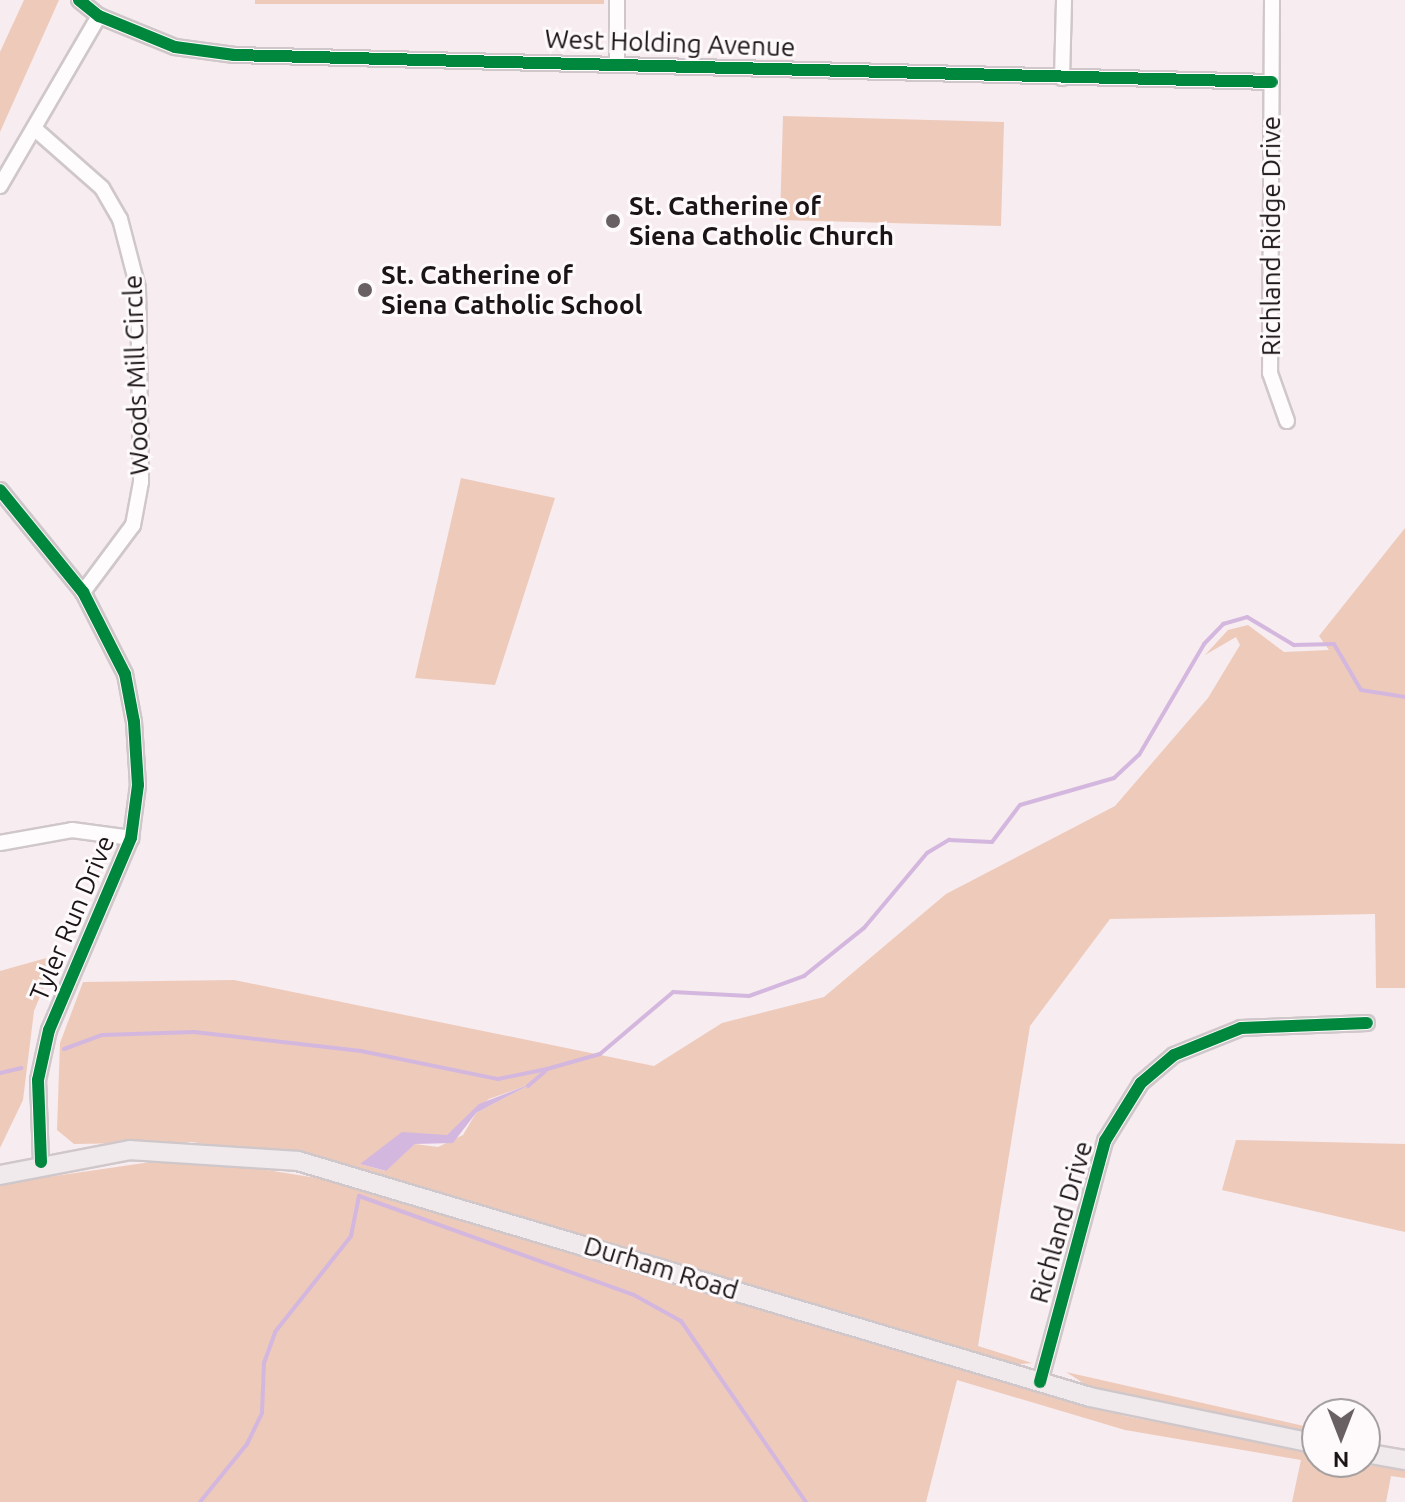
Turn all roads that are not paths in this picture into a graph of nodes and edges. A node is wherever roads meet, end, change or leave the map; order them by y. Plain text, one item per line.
1 (79, 0) edge
2 (617, 0) edge
3 (1064, 0) edge
4 (1272, 0) edge
5 (99, 16) junction
6 (617, 63) junction
7 (1062, 78) junction
8 (1272, 82) junction
9 (35, 129) junction
10 (0, 186) edge
11 (1287, 421) dead end
12 (0, 490) edge
13 (83, 592) junction
14 (131, 838) junction
15 (0, 843) edge
16 (1367, 1023) dead end
17 (41, 1162) junction
18 (0, 1175) edge
19 (1040, 1382) junction
20 (1301, 1441) edge
21 (1381, 1456) edge
22 (1405, 1460) edge

1 - 5 street, West Holding Avenue
2 - 6 street
3 - 7 street
4 - 8 street, Richland Ridge Drive
5 - 6 street, West Holding Avenue
5 - 9 street
6 - 7 street, West Holding Avenue
7 - 8 street, West Holding Avenue
8 - 11 street, Richland Ridge Drive
9 - 10 street
9 - 13 street, Woods Mill Circle
12 - 13 street, Tyler Run Drive
13 - 14 street, Tyler Run Drive
14 - 15 street
14 - 17 street, Tyler Run Drive
16 - 19 street, Richland Drive
17 - 18 main road, Durham Road
17 - 19 main road, Durham Road
19 - 20 main road, Durham Road
21 - 22 main road

